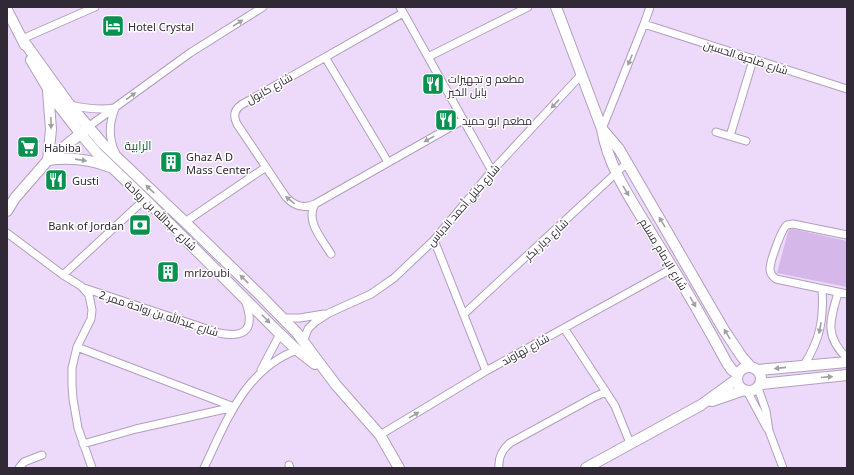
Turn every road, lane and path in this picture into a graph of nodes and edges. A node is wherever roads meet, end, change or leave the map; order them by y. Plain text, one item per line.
1 (95, 7) edge
2 (263, 7) edge
3 (528, 7) edge
4 (556, 7) edge
5 (650, 7) edge
6 (402, 10) edge
7 (7, 11) edge
8 (644, 24) junction
9 (22, 39) junction
10 (325, 57) junction
11 (428, 57) junction
12 (754, 60) junction
13 (582, 75) junction
14 (47, 87) junction
15 (847, 89) edge
16 (69, 104) junction
17 (115, 108) junction
18 (463, 120) junction
19 (602, 129) junction
20 (84, 130) junction
21 (716, 132) dead end
22 (730, 136) junction
23 (746, 141) dead end
24 (48, 160) junction
25 (388, 162) junction
26 (627, 163) junction
27 (116, 164) junction
28 (266, 167) junction
29 (492, 172) junction
30 (616, 174) junction
31 (145, 199) junction
32 (11, 200) edge
33 (314, 204) junction
34 (7, 211) edge
35 (185, 222) junction
36 (7, 233) edge
37 (847, 235) edge
38 (434, 240) junction
39 (331, 254) dead end
40 (673, 268) junction
41 (63, 275) junction
42 (84, 288) junction
43 (822, 289) junction
44 (838, 293) junction
45 (847, 294) edge
46 (243, 296) junction
47 (329, 313) junction
48 (464, 314) junction
49 (282, 318) junction
50 (564, 328) junction
51 (280, 334) junction
52 (300, 346) junction
53 (77, 347) junction
54 (847, 358) edge
55 (847, 362) edge
56 (804, 365) junction
57 (754, 368) junction
58 (486, 371) junction
59 (260, 372) junction
60 (847, 375) edge
61 (737, 377) junction
62 (759, 386) junction
63 (746, 390) junction
64 (606, 392) junction
65 (701, 405) junction
66 (234, 407) junction
67 (769, 431) junction
68 (380, 435) junction
69 (630, 443) junction
70 (83, 444) junction
71 (42, 456) dead end
72 (19, 468) edge
73 (92, 468) edge
74 (204, 468) edge
75 (400, 468) edge
76 (499, 468) edge
77 (586, 468) edge
78 (783, 468) edge

1 - 9 street
17 -> 2 street
3 - 11 street
4 - 13 street, شارع الإمام مسلم
5 - 8 street
6 - 10 street, شارع كابول
6 - 11 street
7 - 9 street, شارع عبدالله بن رواحة
8 - 12 street, شارع ضاحية الحسين
8 -> 19 street
9 - 14 street, شارع عبدالله بن رواحة
9 - 16 street, شارع عبدالله بن رواحة
10 - 25 street
10 - 28 street, شارع كابول
11 - 18 street
12 - 15 street, شارع ضاحية الحسين
12 - 22 street
13 - 19 street, شارع الإمام مسلم
13 -> 29 street, شارع خليل أحمد الدباس
14 - 20 street, شارع عبدالله بن رواحة
14 -> 24 street
16 - 17 street
16 - 20 street, شارع عبدالله بن رواحة
17 - 20 street
17 - 27 street
18 -> 25 street
18 - 29 street
19 - 26 street, شارع الإمام مسلم
19 - 30 street, شارع الإمام مسلم
20 - 24 street
20 - 27 street, شارع عبدالله بن رواحة
21 - 22 street
22 - 23 street
24 -> 27 street
24 - 32 street
25 - 33 street
26 - 30 street, شارع ديار بكر
57 -> 26 street, شارع الإمام مسلم
27 - 31 street, شارع عبدالله بن رواحة
35 -> 27 street, شارع عبدالله بن رواحة
33 -> 28 street, شارع كابول
28 - 35 street
29 - 38 street, شارع خليل أحمد الدباس
30 -> 40 street, شارع الإمام مسلم
30 - 48 street, شارع ديار بكر
31 - 41 street
31 - 46 street, شارع عبدالله بن رواحة
32 - 34 street
33 - 39 street
49 -> 35 street, شارع عبدالله بن رواحة
36 - 41 street
37 - 43 street
38 - 47 street, شارع خليل أحمد الدباس
38 - 48 street
40 - 50 street, شارع نهاوند
40 -> 61 street, شارع الإمام مسلم
41 - 42 street
42 - 46 street, شارع عبدالله بن رواحة ممر 2
42 - 53 street
43 - 44 street
43 -> 56 street
44 - 45 street
44 - 54 street
46 -> 51 street, شارع عبدالله بن رواحة
47 - 49 street, شارع خليل أحمد الدباس
47 - 52 street, شارع خليل أحمد الدباس
48 - 58 street
49 - 52 street, شارع عبدالله بن رواحة
50 - 58 street, شارع نهاوند
50 - 64 street
51 - 52 street, شارع عبدالله بن رواحة
51 - 59 street
52 - 59 street
52 - 68 street, شارع عبدالله بن رواحة
53 - 66 street
53 - 70 street
55 - 56 street
56 -> 57 street
57 - 61 street
57 - 62 street
68 -> 58 street, شارع نهاوند
59 - 66 street
62 -> 60 street
61 - 63 street
61 - 65 street
62 - 63 street
62 - 67 street
63 - 65 street
63 - 67 street
64 - 69 street
64 - 76 street
65 - 69 street
66 - 70 street
66 - 74 street
67 - 78 street
68 - 75 street, شارع عبدالله بن رواحة
69 - 77 street
70 - 73 street
71 - 72 street

